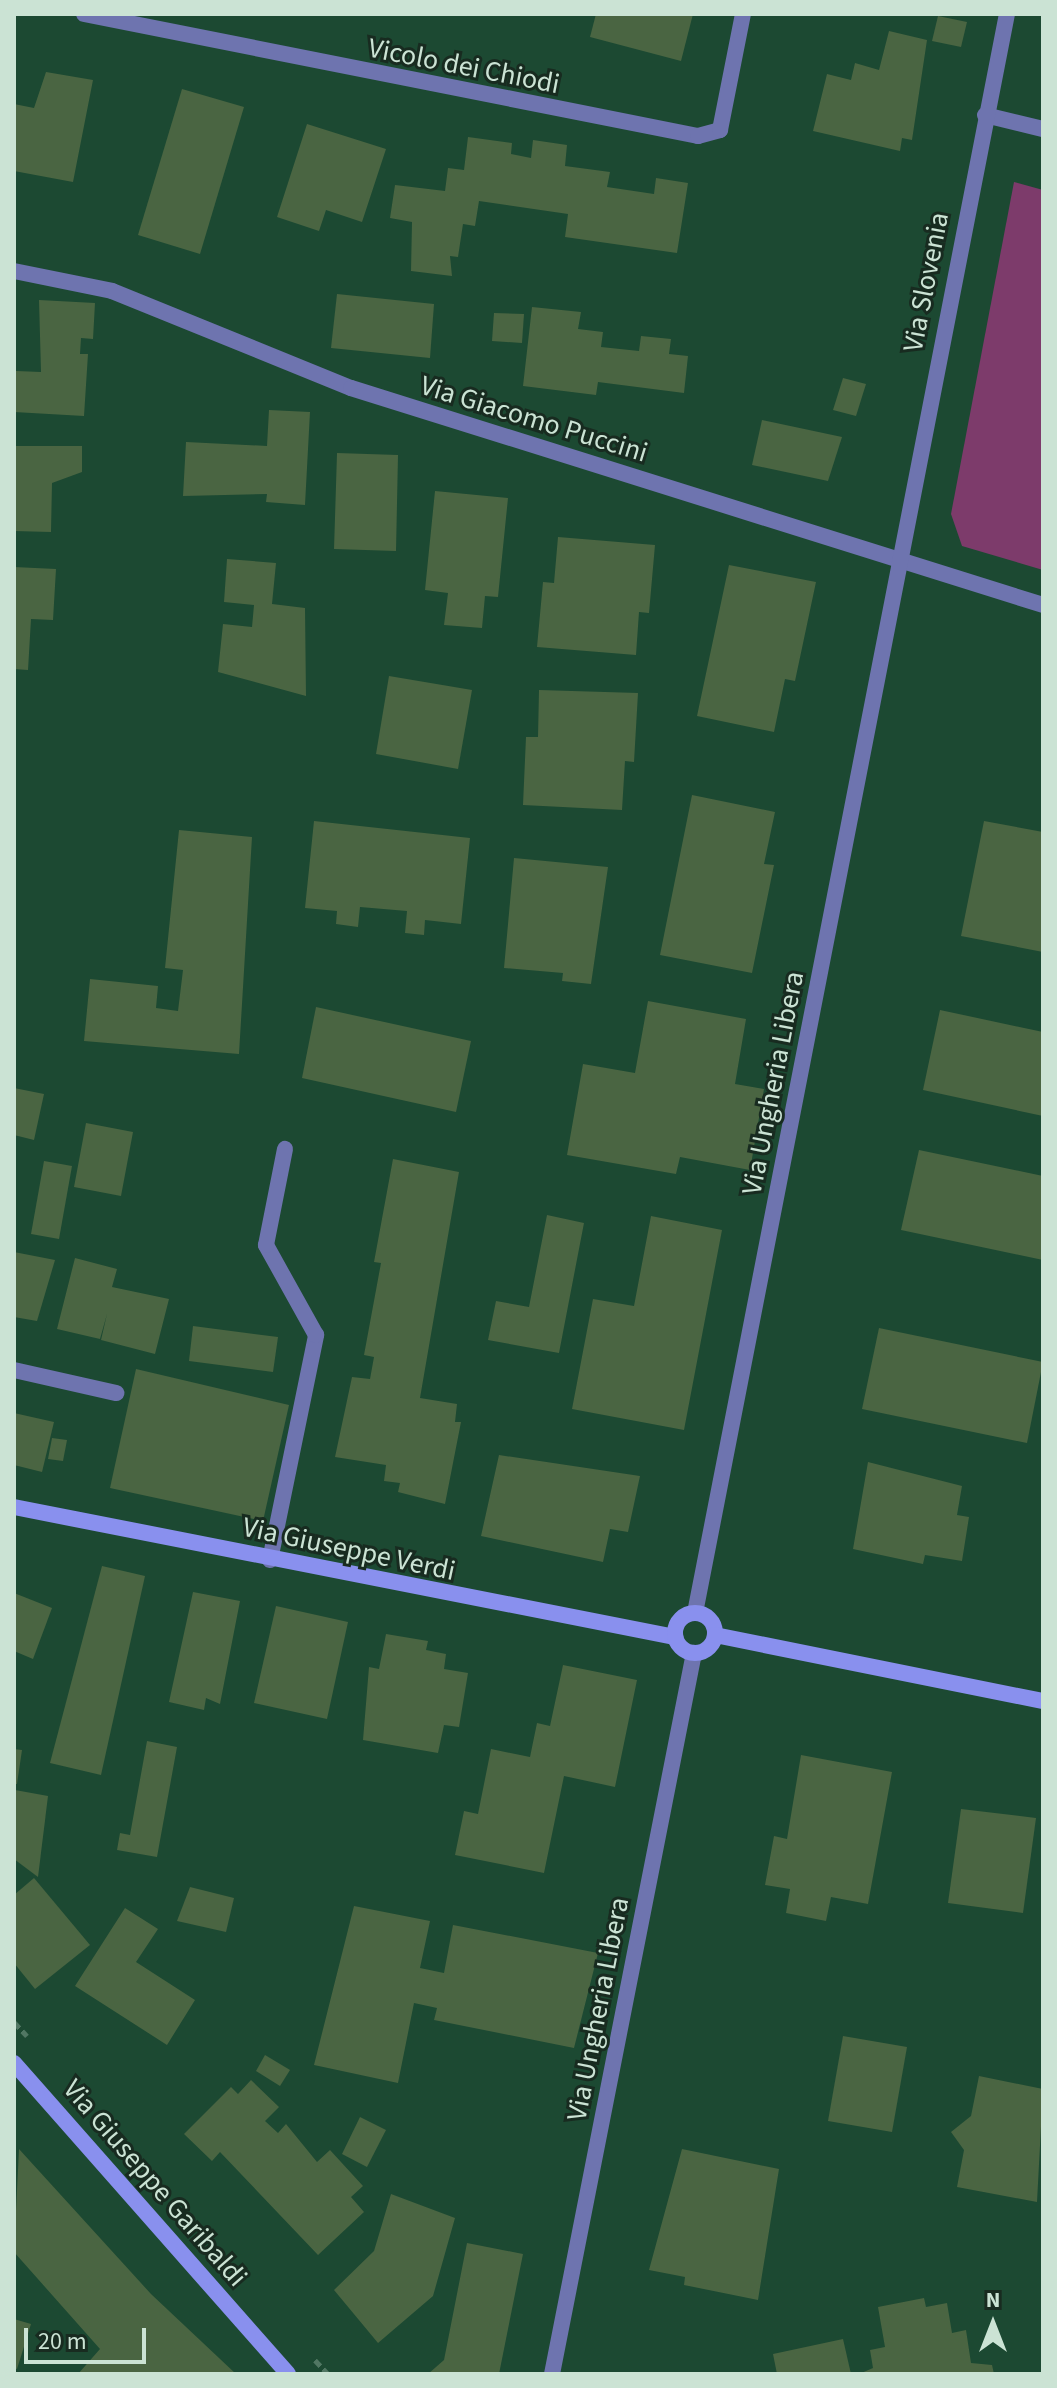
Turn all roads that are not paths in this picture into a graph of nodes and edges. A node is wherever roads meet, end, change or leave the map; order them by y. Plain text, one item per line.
1 (84, 14) edge
2 (743, 14) edge
3 (1007, 14) edge
4 (985, 115) junction
5 (1043, 129) edge
6 (14, 271) edge
7 (900, 561) junction
8 (1043, 605) edge
9 (285, 1149) dead end
10 (14, 1370) edge
11 (116, 1393) dead end
12 (14, 1507) edge
13 (270, 1560) junction
14 (695, 1613) junction
15 (715, 1635) junction
16 (675, 1637) junction
17 (694, 1653) junction
18 (1043, 1701) edge
19 (14, 2063) edge
20 (288, 2374) edge
21 (552, 2374) edge

1 - 2 street, Vicolo dei Chiodi
3 - 4 street, Via Slovenia
4 - 5 street
4 - 7 street, Via Slovenia
6 - 7 street, Via Giacomo Puccini
7 - 8 street, Via Giacomo Puccini
7 - 14 street, Via Ungheria Libera
9 - 13 street, Via Giuseppe Verdi
10 - 11 street
12 - 13 street, Via Giuseppe Verdi
13 - 16 street, Via Giuseppe Verdi
14 - 15 street
14 - 16 street
15 - 17 street
15 - 18 street
16 - 17 street, Via Giuseppe Verdi
17 - 21 street, Via Ungheria Libera
19 - 20 street, Via Giuseppe Garibaldi

